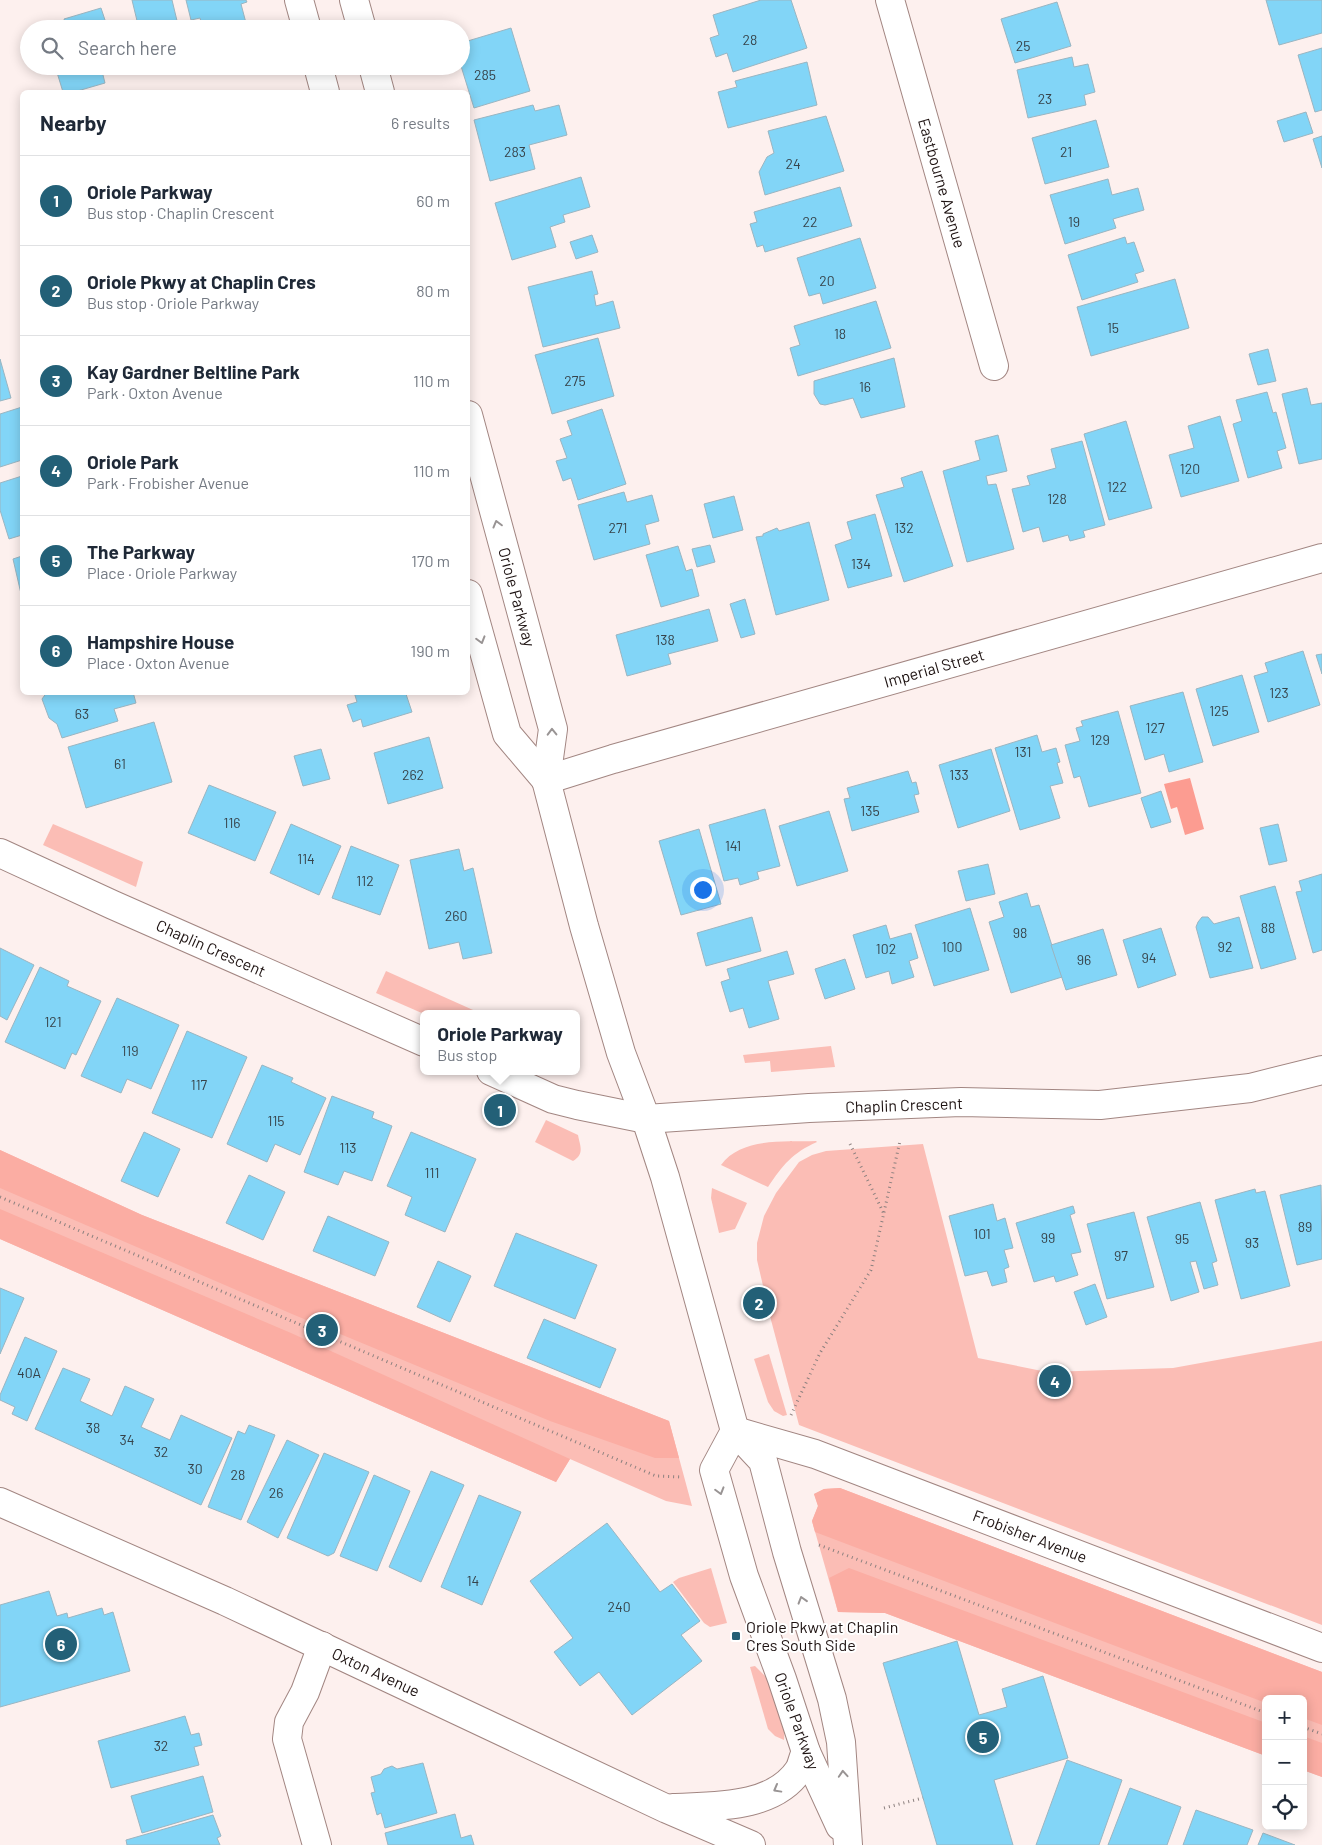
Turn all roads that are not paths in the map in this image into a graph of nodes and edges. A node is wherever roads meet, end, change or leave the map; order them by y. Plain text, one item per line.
1 (299, 0) edge
2 (354, 0) edge
3 (890, 0) edge
4 (305, 20) edge
5 (360, 20) edge
6 (320, 75) edge
7 (375, 75) edge
8 (324, 90) edge
9 (379, 90) edge
10 (994, 366) dead end
11 (470, 422) edge
12 (1322, 558) edge
13 (470, 601) edge
14 (546, 780) junction
15 (0, 853) edge
16 (420, 1040) edge
17 (1322, 1070) edge
18 (500, 1075) edge
19 (646, 1119) junction
20 (735, 1430) junction
21 (0, 1502) edge
22 (322, 1646) junction
23 (1322, 1648) edge
24 (806, 1752) junction
25 (667, 1809) junction
26 (848, 1843) edge
27 (317, 1845) edge
28 (751, 1845) edge

1 - 4 street
2 - 5 street
3 - 10 street, Eastbourne Avenue
6 - 8 street
7 - 9 street
14 -> 11 street, Oriole Parkway
12 - 14 street, Imperial Street
13 -> 14 street, Oriole Parkway
14 - 19 street, Oriole Parkway
15 - 16 street, Chaplin Crescent
17 - 19 street, Chaplin Crescent
18 - 19 street, Chaplin Crescent
19 - 20 street, Oriole Parkway
20 - 23 street, Frobisher Avenue
20 -> 24 street, Oriole Parkway
26 -> 20 street, Oriole Parkway
21 - 22 street, Oxton Avenue
22 - 25 street, Oxton Avenue
22 - 27 street
24 -> 25 street
24 - 26 street, Oriole Parkway
25 - 28 street, Oxton Avenue

